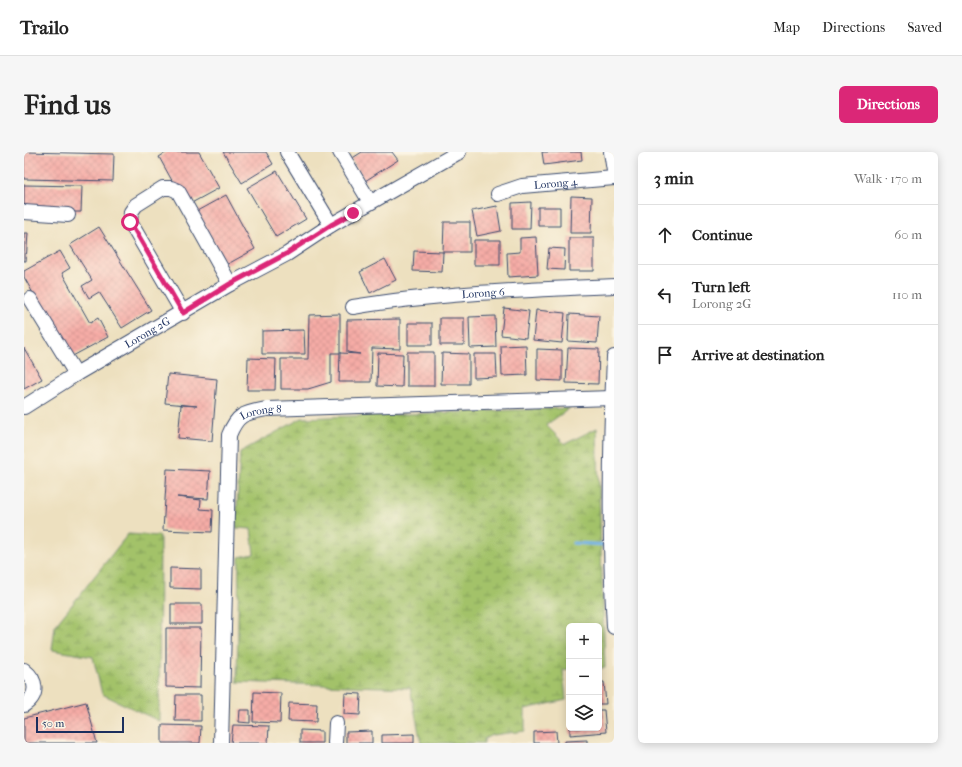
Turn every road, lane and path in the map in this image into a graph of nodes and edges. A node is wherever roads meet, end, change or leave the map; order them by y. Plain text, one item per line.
1 (287, 152) edge
2 (340, 152) edge
3 (459, 152) edge
4 (611, 152) edge
5 (614, 171) edge
6 (614, 178) edge
7 (498, 194) dead end
8 (370, 202) junction
9 (24, 212) edge
10 (68, 215) dead end
11 (331, 225) junction
12 (230, 284) junction
13 (614, 286) edge
14 (30, 299) dead end
15 (353, 307) dead end
16 (183, 313) junction
17 (614, 357) edge
18 (76, 374) junction
19 (612, 398) junction
20 (24, 407) edge
21 (614, 618) edge
22 (614, 627) edge
23 (24, 670) edge
24 (24, 705) edge
25 (336, 723) dead end
26 (221, 743) edge
27 (335, 743) edge

1 - 11 street
2 - 8 street
3 - 8 street, Lorong 2G
4 - 5 street
6 - 7 street, Lorong 4
8 - 11 street, Lorong 2G
9 - 10 street
11 - 12 street, Lorong 2G
12 - 16 street, Lorong 2G
12 - 16 street
13 - 15 street, Lorong 6
14 - 18 street
16 - 18 street, Lorong 2G
17 - 19 street
18 - 20 street, Lorong 2G
19 - 21 street
19 - 26 street, Lorong 8
21 - 22 street
23 - 24 street
25 - 27 street

